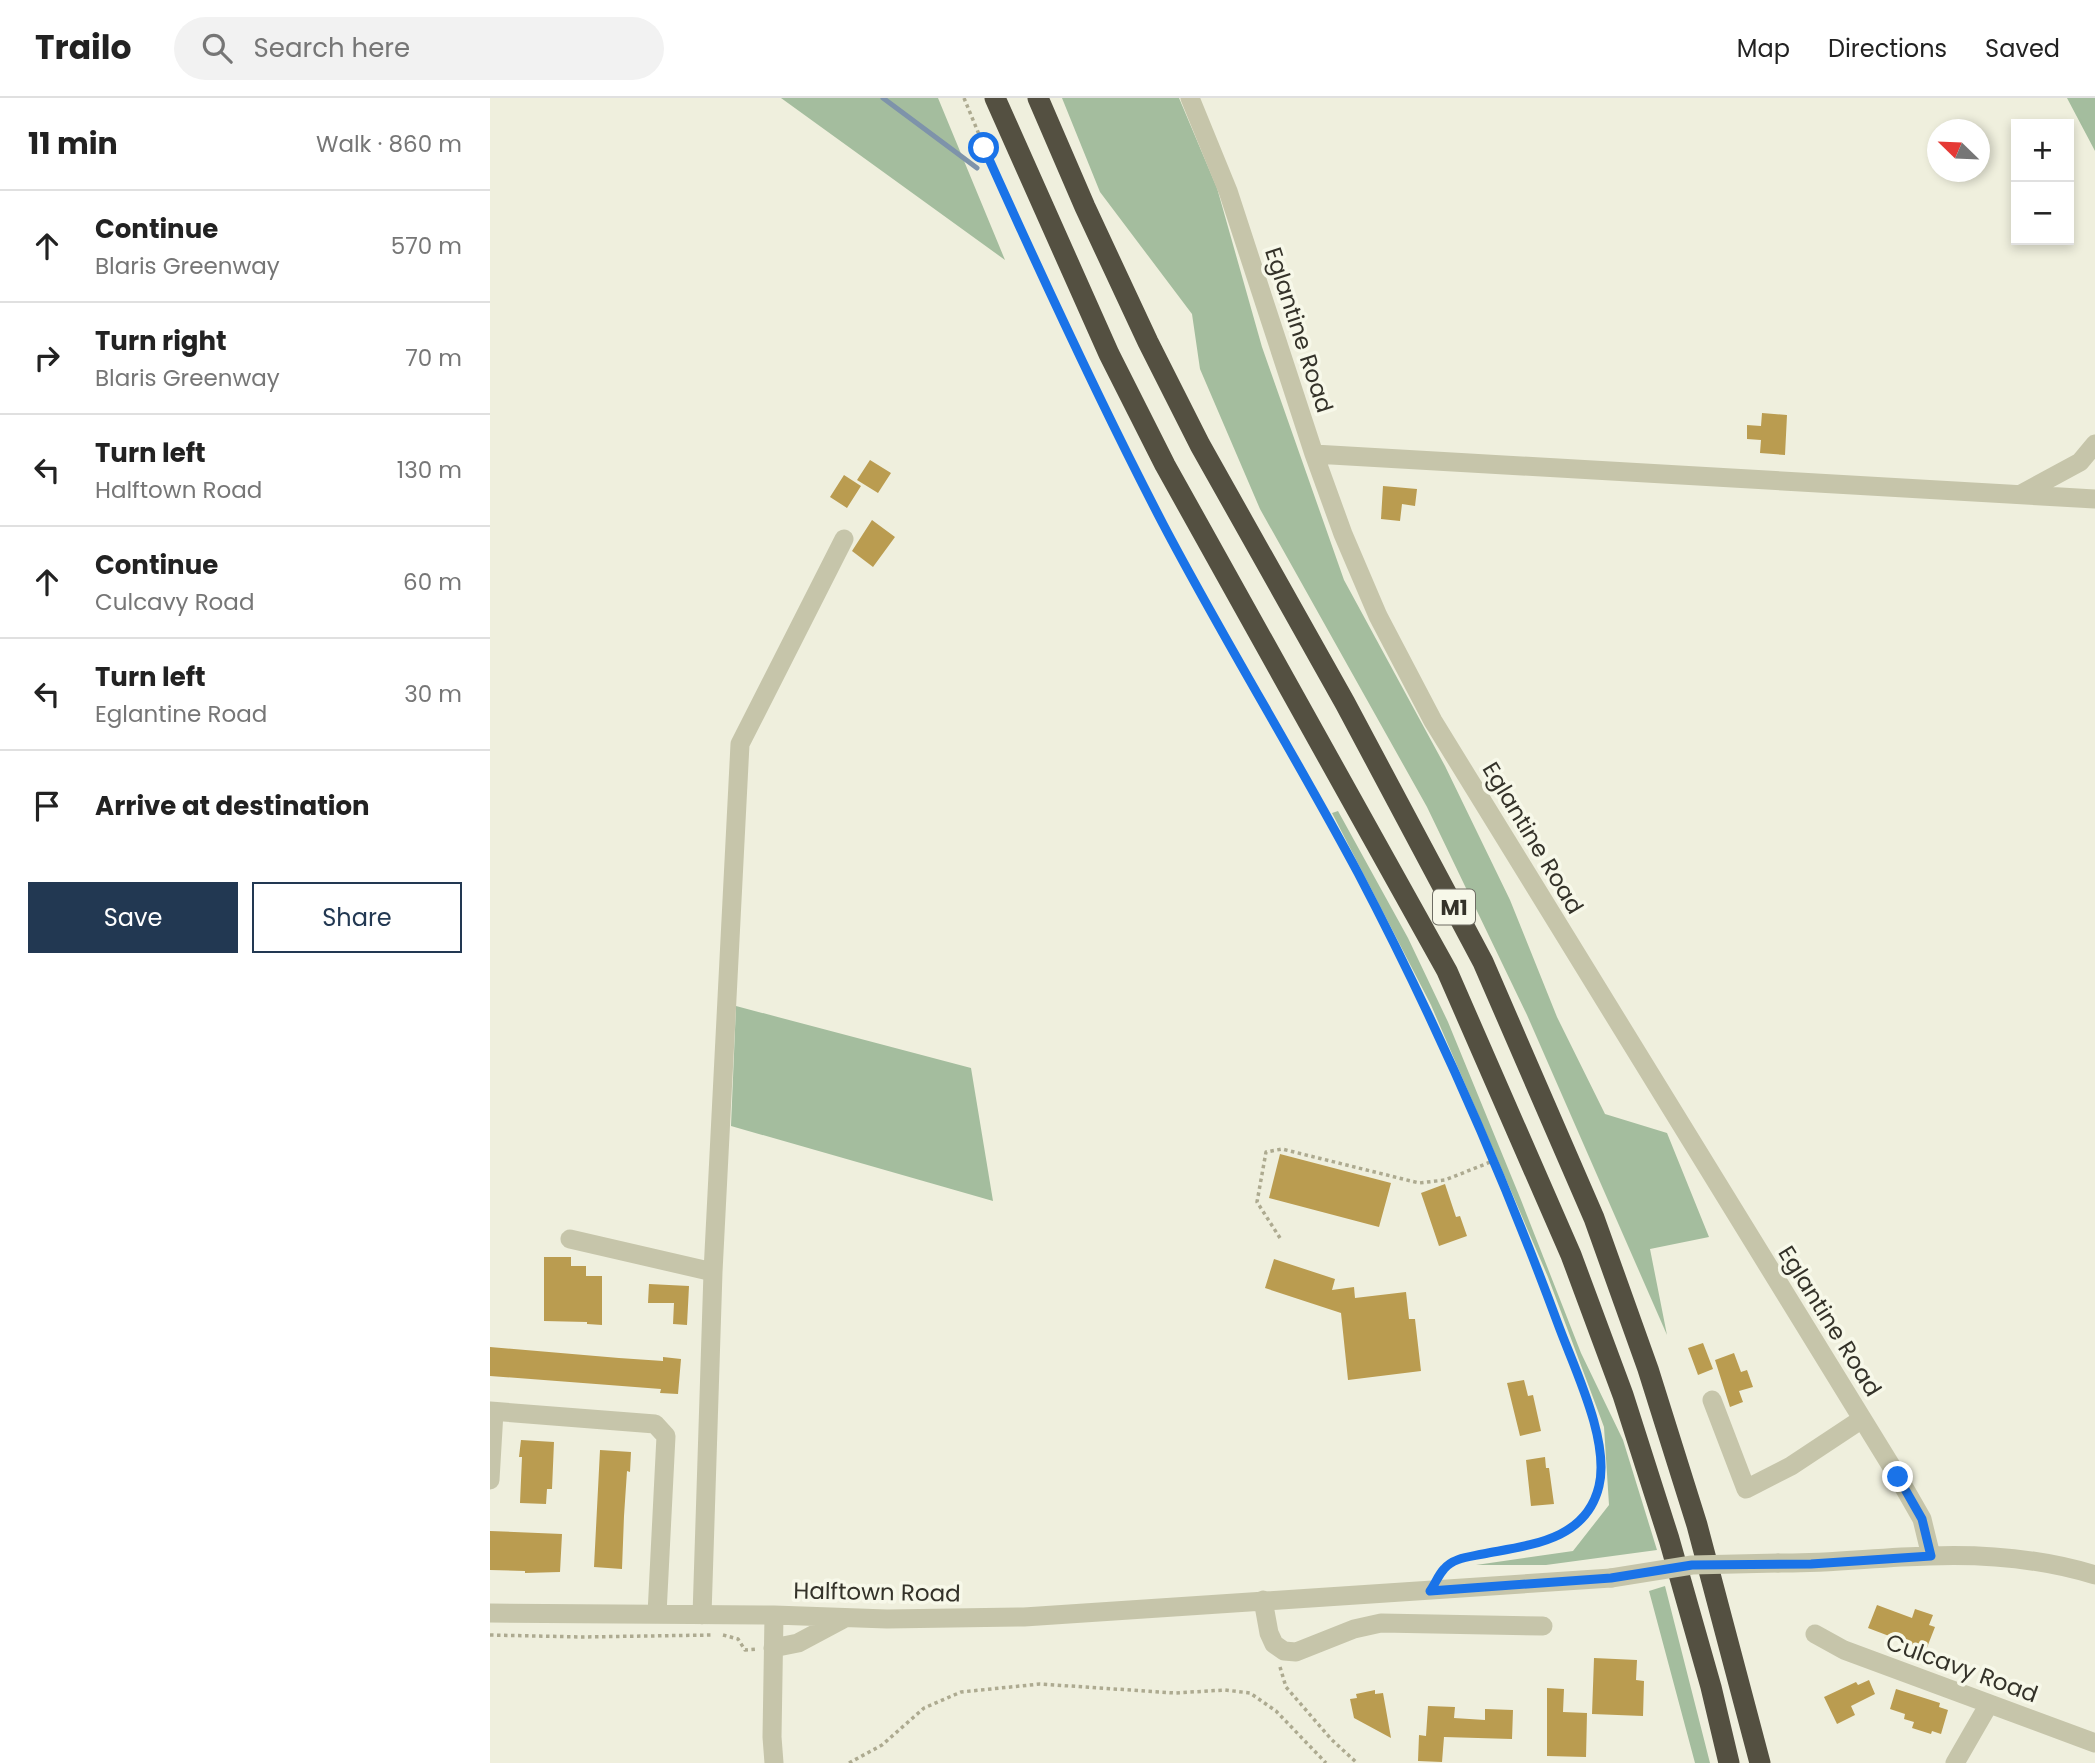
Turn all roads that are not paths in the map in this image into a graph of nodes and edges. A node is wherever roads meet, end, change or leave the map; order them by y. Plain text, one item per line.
1 (995, 98) edge
2 (1038, 98) edge
3 (1190, 98) edge
4 (2095, 444) edge
5 (1314, 454) junction
6 (2020, 494) junction
7 (2095, 499) edge
8 (844, 539) dead end
9 (570, 1239) dead end
10 (713, 1272) junction
11 (1712, 1400) dead end
12 (492, 1412) edge
13 (1862, 1419) junction
14 (490, 1480) edge
15 (1931, 1556) junction
16 (2095, 1575) edge
17 (1263, 1600) junction
18 (490, 1612) edge
19 (657, 1614) junction
20 (702, 1615) junction
21 (774, 1615) junction
22 (845, 1618) junction
23 (1543, 1626) dead end
24 (1815, 1634) dead end
25 (773, 1648) junction
26 (1989, 1704) junction
27 (2095, 1743) edge
28 (774, 1763) edge
29 (1729, 1763) edge
30 (1760, 1763) edge
31 (1955, 1763) edge

1 - 29 highway, M1
2 - 30 highway, M1
3 - 5 street, Eglantine Road
4 - 6 street
5 - 6 street
5 - 13 street, Eglantine Road
6 - 7 street
8 - 10 street
9 - 10 street
10 - 20 street
11 - 13 street
12 - 14 street
12 - 19 street
13 - 15 street, Eglantine Road
15 - 16 street
15 - 17 street, Halftown Road, bridge
17 - 22 street, Halftown Road
17 - 23 street
18 - 19 street, Halftown Road
19 - 20 street, Halftown Road
20 - 21 street, Halftown Road
21 - 22 street, Halftown Road
21 - 25 street
22 - 25 street
24 - 26 street, Culcavy Road
25 - 28 street
26 - 27 street, Culcavy Road
26 - 31 street

